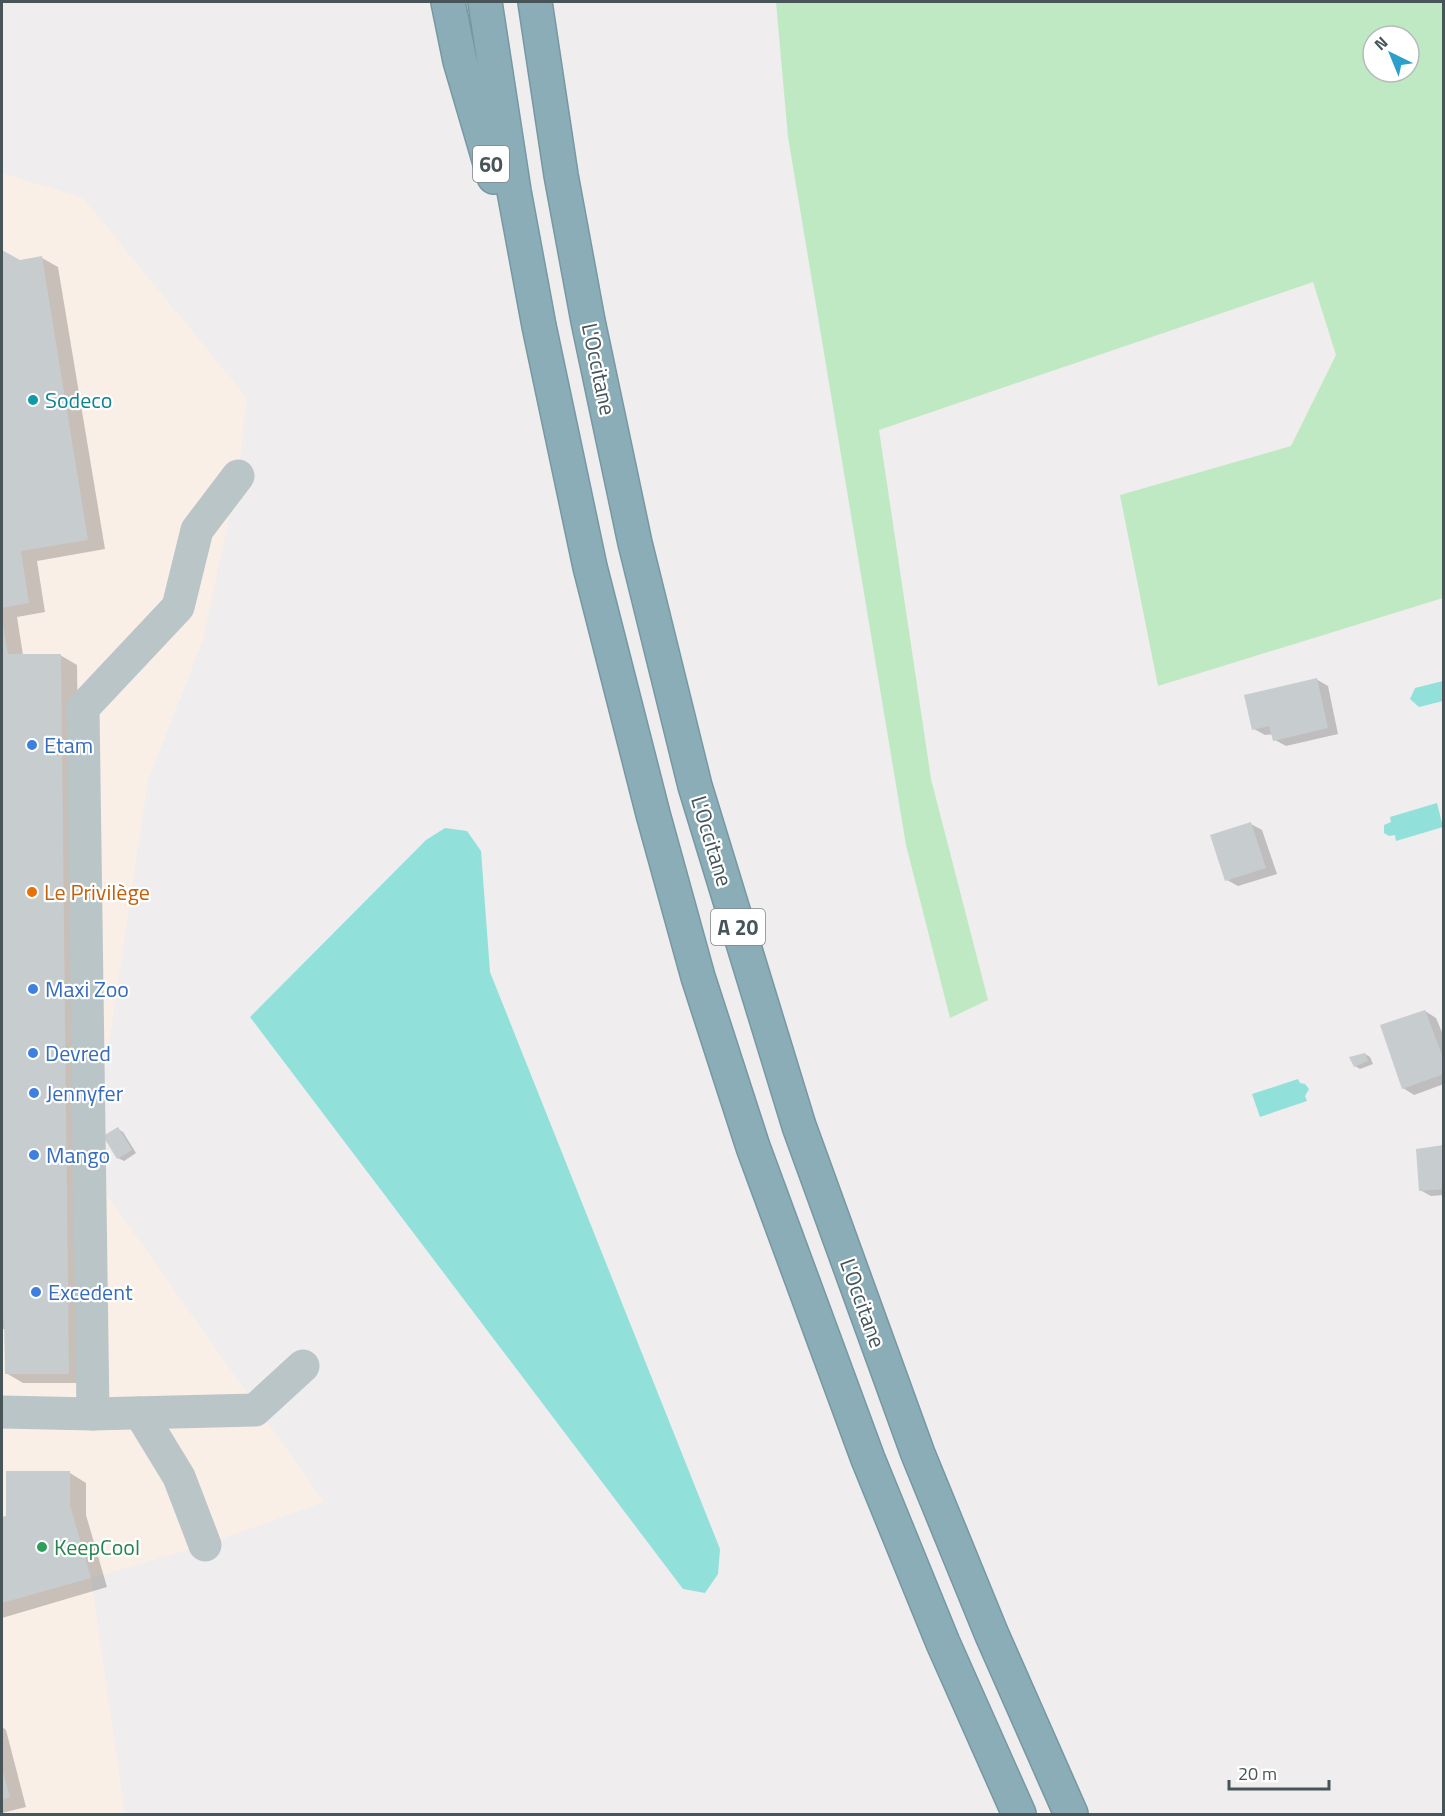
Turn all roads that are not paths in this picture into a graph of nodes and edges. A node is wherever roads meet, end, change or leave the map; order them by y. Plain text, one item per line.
1 (448, 2) edge
2 (485, 2) edge
3 (535, 2) edge
4 (538, 326) junction
5 (238, 476) dead end
6 (303, 1366) dead end
7 (2, 1412) edge
8 (140, 1413) junction
9 (93, 1414) junction
10 (205, 1545) dead end
11 (1019, 1815) edge
12 (1071, 1815) edge

1 - 4 highway, 60
2 - 4 highway, A 20
3 - 12 highway, L'Occitane / A 20
4 - 11 highway, A 20
5 - 9 lane
6 - 8 lane
7 - 9 lane
8 - 9 lane
8 - 10 lane

